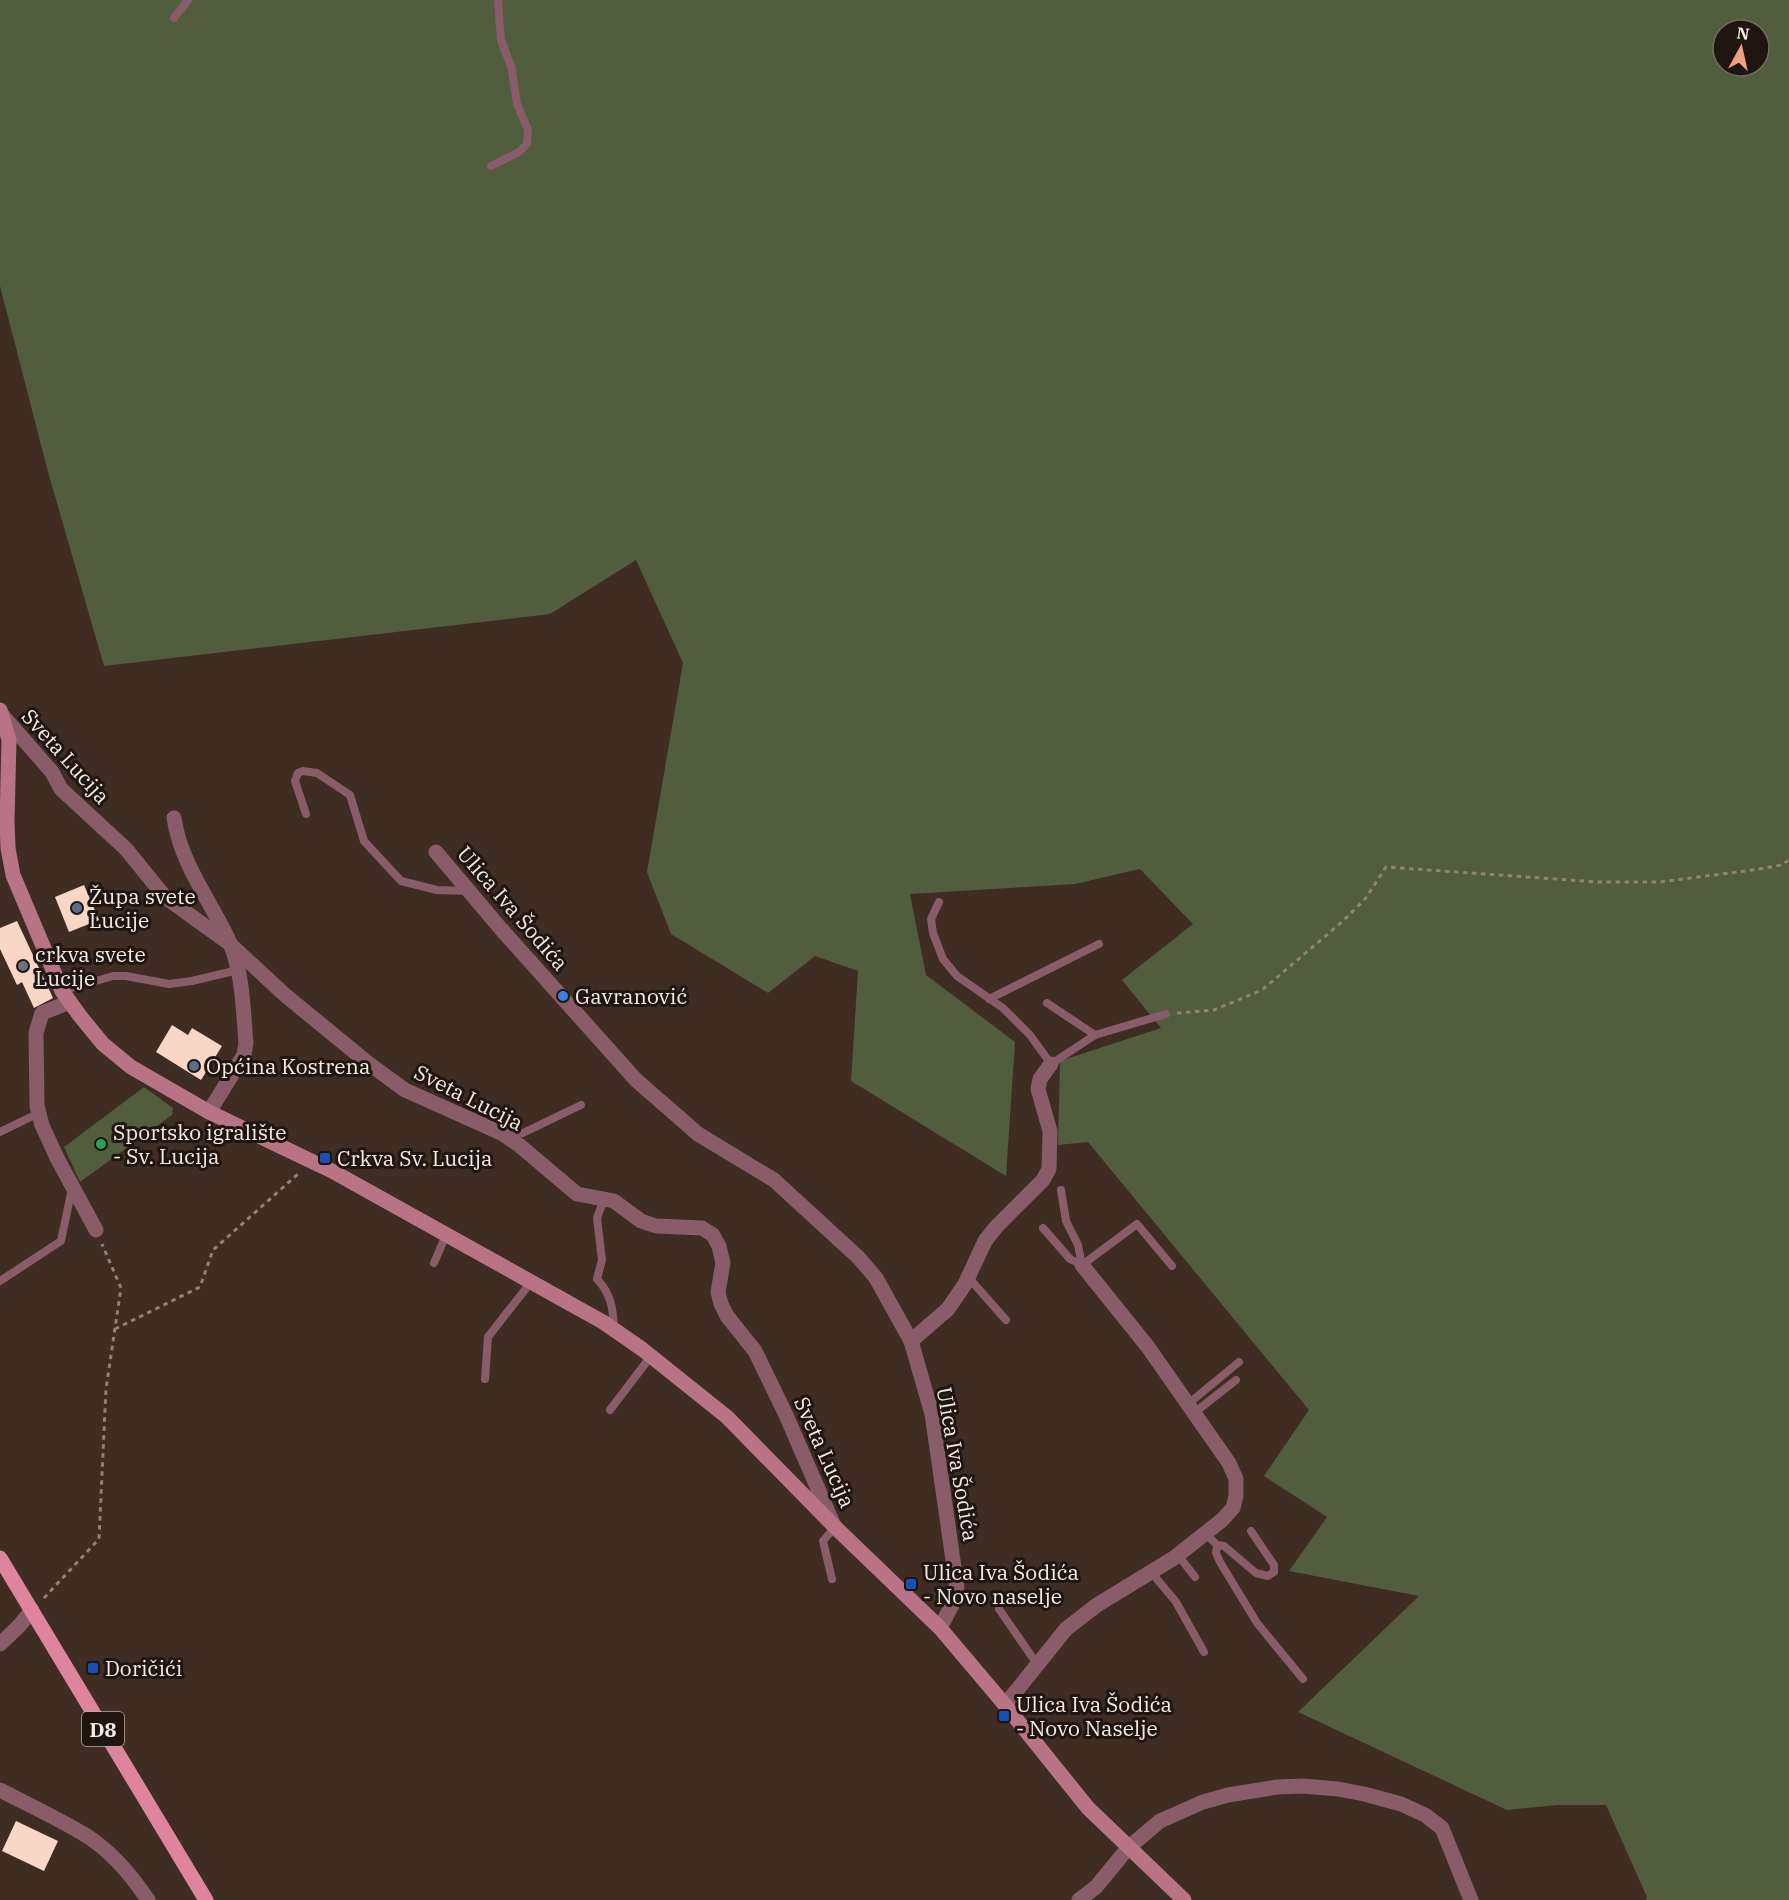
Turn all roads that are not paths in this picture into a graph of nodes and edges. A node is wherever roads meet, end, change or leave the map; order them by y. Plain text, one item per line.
1 (188, 0) edge
2 (498, 0) edge
3 (174, 18) dead end
4 (491, 166) dead end
5 (1, 713) edge
6 (306, 814) dead end
7 (174, 818) dead end
8 (436, 852) dead end
9 (469, 891) junction
10 (939, 902) dead end
11 (230, 944) junction
12 (1099, 944) dead end
13 (238, 970) junction
14 (66, 996) junction
15 (989, 999) junction
16 (1047, 1003) dead end
17 (1166, 1014) road end
18 (1095, 1035) junction
19 (1051, 1064) junction
20 (581, 1105) dead end
21 (209, 1112) junction
22 (39, 1113) junction
23 (0, 1132) edge
24 (503, 1134) junction
25 (72, 1186) junction
26 (1061, 1190) dead end
27 (604, 1199) junction
28 (1043, 1228) dead end
29 (96, 1230) road end
30 (446, 1235) junction
31 (434, 1263) dead end
32 (1082, 1264) junction
33 (1172, 1266) dead end
34 (968, 1277) junction
35 (0, 1281) edge
36 (531, 1282) junction
37 (1006, 1320) dead end
38 (614, 1330) junction
39 (911, 1341) junction
40 (651, 1356) junction
41 (1239, 1362) dead end
42 (484, 1379) dead end
43 (1236, 1380) dead end
44 (1191, 1408) junction
45 (610, 1410) dead end
46 (835, 1527) junction
47 (1251, 1531) dead end
48 (1205, 1533) junction
49 (1217, 1545) junction
50 (1178, 1555) junction
51 (0, 1558) edge
52 (1152, 1572) junction
53 (1195, 1577) dead end
54 (832, 1579) dead end
55 (999, 1609) dead end
56 (32, 1610) junction
57 (940, 1628) junction
58 (0, 1644) edge
59 (1204, 1652) dead end
60 (1038, 1665) junction
61 (1303, 1679) dead end
62 (1005, 1705) junction
63 (0, 1790) edge
64 (1128, 1848) junction
65 (148, 1900) edge
66 (206, 1900) edge
67 (1079, 1900) edge
68 (1184, 1900) edge
69 (1471, 1900) edge

1 - 3 lane
2 - 4 lane
5 - 11 street, Sveta Lucija
5 - 14 street, Sveta Lucija
6 - 9 lane
7 - 11 street, Sveta Lucija
8 - 9 street, Ulica Iva Šodića
9 - 39 street, Ulica Iva Šodića
10 - 15 lane
11 - 13 street, Sveta Lucija
11 - 24 street, Sveta Lucija
12 - 15 lane
13 - 14 lane
13 - 21 street, Sveta Lucija
14 - 21 street, Sveta Lucija
14 - 22 street
15 - 19 lane
16 - 18 lane
17 - 18 lane
18 - 19 lane
19 - 34 street
20 - 24 lane
21 - 30 street, Sveta Lucija
22 - 23 lane
22 - 25 street
24 - 27 street, Sveta Lucija
25 - 29 street
25 - 35 lane
26 - 32 lane
27 - 38 lane
27 - 46 street, Sveta Lucija
28 - 32 lane
30 - 31 lane
30 - 36 street, Sveta Lucija
32 - 33 lane
32 - 44 street
34 - 37 lane
34 - 39 street
36 - 38 street, Sveta Lucija
36 - 42 lane
38 - 40 street, Sveta Lucija
39 - 57 street, Ulica Iva Šodića
40 - 45 lane
40 - 46 street, Sveta Lucija
41 - 44 lane
43 - 44 lane
44 - 48 street
46 - 54 lane
46 - 57 street, Sveta Lucija
47 - 49 lane
48 - 49 lane
48 - 50 street
49 - 61 lane
50 - 52 street
50 - 53 lane
51 - 56 main road, D8
52 - 59 lane
52 - 60 street
55 - 60 lane
56 - 58 street
56 - 66 main road, D8
57 - 62 street, Sveta Lucija
60 - 62 street
62 - 64 street, Sveta Lucija
63 - 65 street
64 - 67 street
64 - 68 street, Sveta Lucija
64 - 69 street

